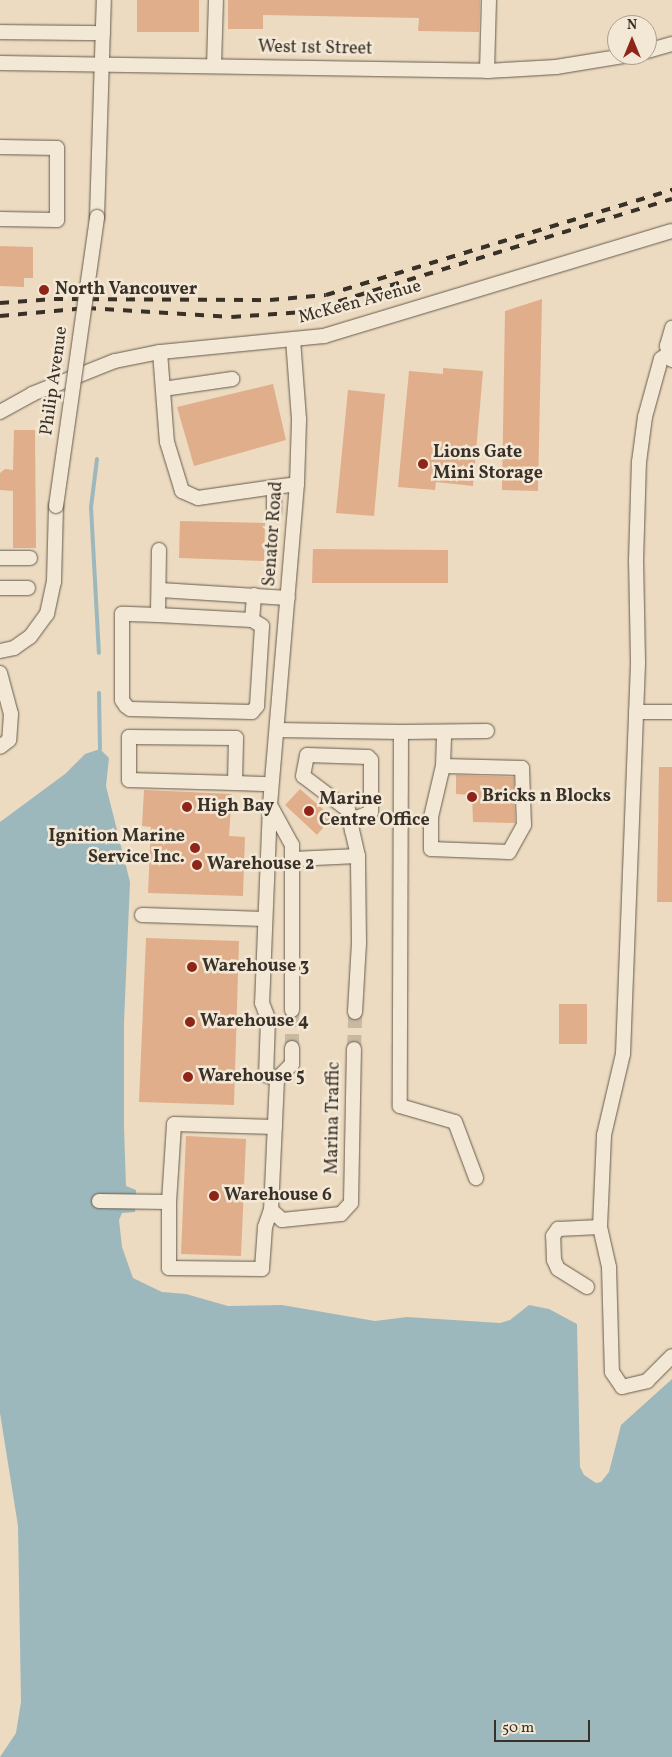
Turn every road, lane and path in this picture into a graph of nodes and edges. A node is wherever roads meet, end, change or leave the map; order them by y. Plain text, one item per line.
1 (104, 0) edge
2 (216, 0) edge
3 (488, 0) edge
4 (0, 32) edge
5 (103, 33) junction
6 (672, 44) edge
7 (657, 48) edge
8 (607, 59) edge
9 (0, 63) edge
10 (102, 64) junction
11 (214, 66) junction
12 (487, 71) junction
13 (0, 147) edge
14 (0, 219) edge
15 (672, 231) edge
16 (672, 328) edge
17 (293, 340) junction
18 (160, 352) junction
19 (670, 357) edge
20 (232, 379) dead end
21 (163, 389) junction
22 (0, 411) edge
23 (297, 484) junction
24 (274, 487) junction
25 (274, 511) dead end
26 (158, 550) dead end
27 (0, 558) edge
28 (30, 558) dead end
29 (0, 588) edge
30 (28, 588) dead end
31 (160, 590) junction
32 (254, 594) junction
33 (288, 598) junction
34 (158, 615) junction
35 (252, 620) junction
36 (0, 651) edge
37 (0, 673) edge
38 (636, 712) junction
39 (672, 712) edge
40 (277, 730) junction
41 (487, 731) dead end
42 (400, 732) junction
43 (444, 732) junction
44 (0, 747) edge
45 (443, 766) junction
46 (235, 783) junction
47 (270, 784) junction
48 (270, 805) junction
49 (350, 821) junction
50 (358, 856) junction
51 (293, 859) junction
52 (142, 915) dead end
53 (265, 919) junction
54 (292, 1010) tunnel mouth
55 (355, 1012) tunnel mouth
56 (292, 1048) tunnel mouth
57 (354, 1049) tunnel mouth
58 (277, 1079) junction
59 (275, 1126) junction
60 (476, 1178) dead end
61 (100, 1202) dead end
62 (169, 1202) junction
63 (271, 1210) junction
64 (600, 1227) junction
65 (588, 1287) dead end
66 (672, 1356) edge

1 - 5 street, Philip Avenue
2 - 11 street
3 - 12 street
4 - 5 street
5 - 10 street, Philip Avenue
6 - 7 street
8 - 12 street, West 1st Street
9 - 10 street, West 1st Street
10 - 11 street, West 1st Street
10 - 36 street, Philip Avenue, bridge
11 - 12 street, West 1st Street
13 - 14 street
15 - 17 street, McKeen Avenue
16 - 19 street
17 - 18 street, McKeen Avenue
17 - 23 street, Senator Road
18 - 21 street
18 - 22 street, McKeen Avenue
19 - 38 street
20 - 21 street
21 - 24 street
23 - 24 street
23 - 33 street, Senator Road
24 - 25 street
26 - 31 street
27 - 28 street
29 - 30 street
31 - 32 street
31 - 34 street
32 - 33 street
32 - 35 street
33 - 40 street, Senator Road
34 - 35 street
34 - 35 street
37 - 44 street
38 - 39 street
38 - 64 street
40 - 42 street
40 - 47 street, Senator Road
41 - 43 street
42 - 43 street
42 - 60 street
43 - 45 street
45 - 45 street
46 - 46 street
46 - 47 street
47 - 48 street, Senator Road
48 - 51 street
48 - 53 street, Senator Road
49 - 49 street
49 - 50 street
50 - 51 street
50 - 55 street
51 - 54 street
52 - 53 street
53 - 58 street, Senator Road
56 - 58 street
57 - 63 street, Marina Traffic
58 - 59 street
59 - 62 street
59 - 63 street
61 - 62 street
62 - 63 street
64 - 65 street
64 - 66 street

